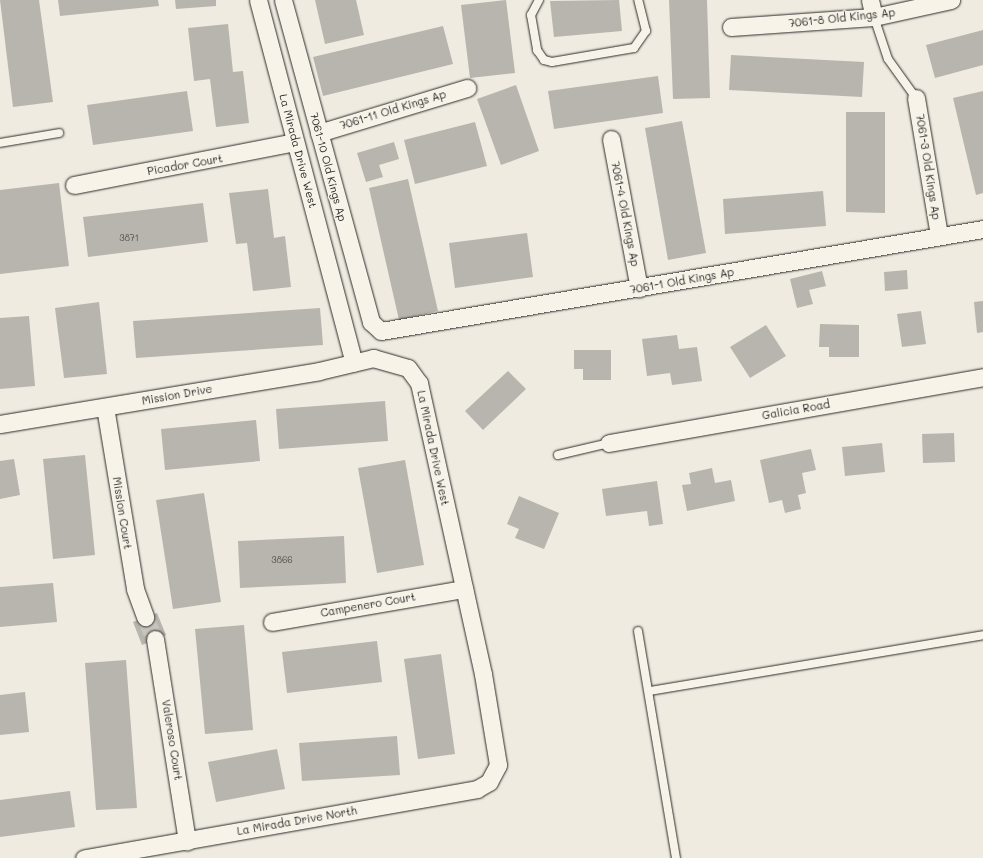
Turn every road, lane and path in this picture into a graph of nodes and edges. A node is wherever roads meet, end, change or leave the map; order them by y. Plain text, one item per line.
1 (258, 0) edge
2 (283, 0) edge
3 (539, 0) edge
4 (638, 0) edge
5 (870, 0) edge
6 (951, 0) edge
7 (874, 17) junction
8 (731, 27) dead end
9 (467, 88) dead end
10 (916, 98) joint
11 (60, 133) dead end
12 (319, 133) junction
13 (611, 139) dead end
14 (295, 142) junction
15 (0, 143) edge
16 (74, 185) dead end
17 (983, 229) edge
18 (939, 236) junction
19 (639, 288) junction
20 (381, 331) joint
21 (354, 363) junction
22 (983, 377) edge
23 (105, 407) junction
24 (0, 424) edge
25 (609, 443) joint
26 (558, 455) dead end
27 (464, 589) junction
28 (145, 617) tunnel mouth
29 (272, 622) dead end
30 (638, 631) dead end
31 (983, 635) edge
32 (155, 639) tunnel mouth
33 (650, 691) junction
34 (498, 765) joint
35 (187, 841) junction
36 (84, 858) edge
37 (676, 858) edge

1 - 14 street, La Mirada Drive West
2 - 12 street, 7061-10 Old Kings Ap
3 - 4 lane
5 - 7 street
6 - 7 street, 7061-8 Old Kings Ap
7 - 8 street, 7061-8 Old Kings Ap
7 - 10 lane
9 - 12 street, 7061-11 Old Kings Ap
10 - 18 street, 7061-3 Old Kings Ap
11 - 15 lane
12 - 20 street, 7061-10 Old Kings Ap
13 - 19 street, 7061-4 Old Kings Ap
14 - 16 street, Picador Court
14 - 21 street, La Mirada Drive West
17 - 18 street, 7061-1 Old Kings Ap
18 - 19 street, 7061-1 Old Kings Ap
19 - 20 street, 7061-1 Old Kings Ap
21 - 23 street, Mission Drive
21 - 27 street, La Mirada Drive West
22 - 25 street, Galicia Road
23 - 24 street, Mission Drive
23 - 28 street, Mission Court
25 - 26 lane
27 - 29 street, Campenero Court
27 - 34 street, La Mirada Drive West
30 - 33 lane
31 - 33 lane
32 - 35 street, Valeroso Court
33 - 37 lane
34 - 35 street, La Mirada Drive North
35 - 36 street, La Mirada Drive North

